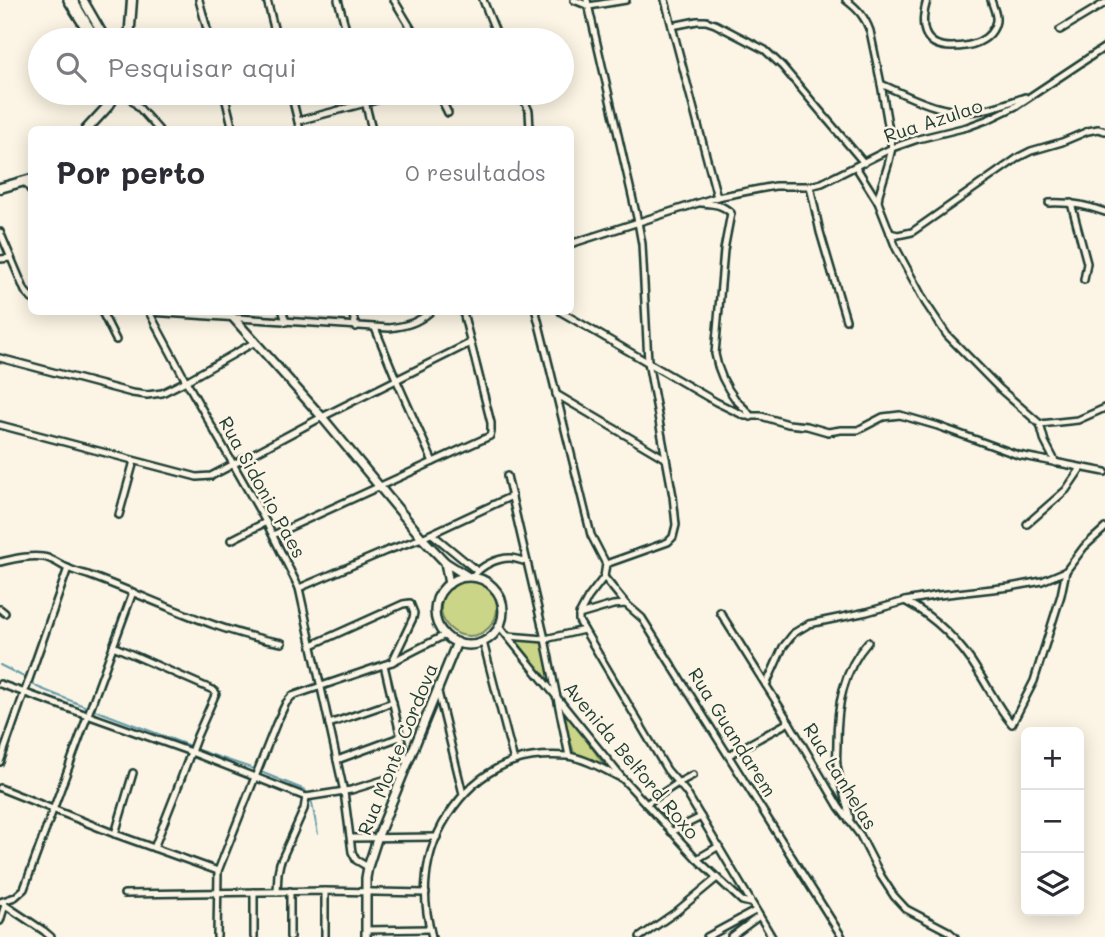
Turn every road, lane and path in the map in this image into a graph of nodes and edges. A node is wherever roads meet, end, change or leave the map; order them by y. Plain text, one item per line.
1 (68, 0) edge
2 (74, 0) edge
3 (83, 0) edge
4 (132, 0) edge
5 (199, 0) edge
6 (267, 0) edge
7 (338, 0) edge
8 (394, 0) edge
9 (483, 0) edge
10 (575, 0) edge
11 (626, 0) edge
12 (665, 0) edge
13 (846, 0) edge
14 (927, 0) edge
15 (990, 0) edge
16 (588, 3) edge
17 (1105, 3) edge
18 (672, 26) junction
19 (87, 28) edge
20 (89, 28) edge
21 (99, 28) edge
22 (130, 28) edge
23 (207, 28) edge
24 (275, 28) edge
25 (346, 28) edge
26 (411, 28) edge
27 (494, 28) edge
28 (1060, 30) dead end
29 (1105, 47) edge
30 (881, 84) junction
31 (1030, 96) junction
32 (109, 105) edge
33 (137, 105) edge
34 (227, 105) edge
35 (294, 105) edge
36 (354, 105) edge
37 (366, 105) edge
38 (444, 105) edge
39 (527, 105) edge
40 (448, 113) dead end
41 (298, 121) junction
42 (90, 126) edge
43 (156, 126) edge
44 (232, 126) edge
45 (299, 126) edge
46 (371, 126) edge
47 (530, 126) edge
48 (1105, 131) edge
49 (892, 148) junction
50 (863, 163) junction
51 (856, 167) junction
52 (28, 181) edge
53 (810, 186) junction
54 (0, 188) edge
55 (717, 197) junction
56 (878, 202) junction
57 (697, 203) junction
58 (1049, 203) dead end
59 (1071, 203) junction
60 (1105, 212) edge
61 (638, 222) junction
62 (0, 232) edge
63 (890, 233) junction
64 (574, 243) edge
65 (11, 258) junction
66 (0, 259) edge
67 (1084, 280) dead end
68 (28, 294) edge
69 (104, 315) edge
70 (151, 315) edge
71 (231, 315) edge
72 (284, 315) edge
73 (353, 315) edge
74 (421, 315) edge
75 (464, 315) edge
76 (537, 315) edge
77 (566, 315) edge
78 (846, 320) dead end
79 (286, 322) junction
80 (356, 327) junction
81 (375, 328) junction
82 (116, 340) dead end
83 (255, 342) junction
84 (470, 343) junction
85 (0, 358) edge
86 (648, 362) junction
87 (396, 379) junction
88 (186, 381) junction
89 (556, 394) junction
90 (1105, 408) edge
91 (322, 417) junction
92 (751, 417) junction
93 (1040, 424) junction
94 (0, 425) edge
95 (666, 459) junction
96 (134, 461) junction
97 (433, 462) junction
98 (1056, 463) junction
99 (234, 464) junction
100 (1081, 468) junction
101 (1105, 472) edge
102 (507, 476) dead end
103 (379, 487) junction
104 (512, 496) junction
105 (119, 515) dead end
106 (267, 522) junction
107 (1027, 524) dead end
108 (1105, 528) edge
109 (432, 534) junction
110 (273, 535) junction
111 (422, 538) junction
112 (231, 540) dead end
113 (0, 562) edge
114 (444, 562) junction
115 (527, 562) junction
116 (606, 564) junction
117 (68, 568) junction
118 (1066, 570) junction
119 (473, 575) junction
120 (604, 577) junction
121 (449, 584) junction
122 (299, 588) junction
123 (133, 592) junction
124 (905, 601) junction
125 (626, 604) junction
126 (720, 612) dead end
127 (579, 615) junction
128 (500, 627) junction
129 (584, 630) junction
130 (445, 635) junction
131 (508, 636) junction
132 (545, 639) junction
133 (457, 642) junction
134 (483, 642) junction
135 (868, 642) dead end
136 (282, 643) dead end
137 (312, 645) junction
138 (113, 646) junction
139 (392, 662) junction
140 (384, 665) junction
141 (0, 684) edge
142 (766, 685) junction
143 (321, 687) junction
144 (437, 690) junction
145 (24, 692) junction
146 (556, 695) junction
147 (393, 702) junction
148 (89, 710) junction
149 (789, 722) junction
150 (329, 724) junction
151 (400, 737) junction
152 (192, 748) junction
153 (729, 755) junction
154 (569, 756) junction
155 (337, 760) junction
156 (514, 761) junction
157 (0, 762) edge
158 (407, 764) junction
159 (134, 774) dead end
160 (257, 774) junction
161 (403, 774) junction
162 (693, 775) dead end
163 (623, 779) junction
164 (678, 783) junction
165 (0, 788) edge
166 (344, 792) junction
167 (463, 794) junction
168 (309, 797) junction
169 (646, 804) junction
170 (52, 810) junction
171 (701, 817) junction
172 (850, 820) junction
173 (671, 832) junction
174 (115, 834) junction
175 (378, 836) junction
176 (438, 837) junction
177 (351, 838) junction
178 (719, 846) junction
179 (153, 848) junction
180 (697, 859) junction
181 (368, 867) junction
182 (218, 871) junction
183 (717, 878) junction
184 (290, 891) junction
185 (325, 891) junction
186 (365, 891) junction
187 (254, 892) junction
188 (276, 892) junction
189 (426, 892) junction
190 (216, 893) junction
191 (124, 894) dead end
192 (750, 902) junction
193 (3, 903) edge
194 (757, 914) junction
195 (0, 920) edge
196 (430, 929) junction
197 (366, 933) edge
198 (51, 937) edge
199 (217, 937) edge
200 (254, 937) edge
201 (290, 937) edge
202 (325, 937) edge
203 (432, 937) edge
204 (640, 937) edge
205 (707, 937) edge
206 (731, 937) edge
207 (772, 937) edge
208 (842, 937) edge
209 (955, 937) edge

1 - 19 street
2 - 20 street
3 - 21 street
4 - 22 main road
5 - 23 street
6 - 24 street
7 - 25 street
8 - 26 street
9 - 27 street
10 - 16 street
11 - 16 street
12 - 18 street
13 - 30 street
14 - 15 street
16 - 61 street
17 - 28 street
18 - 50 street
18 - 55 street
29 - 31 street, Rua Azulao
30 - 31 street
30 - 49 street
31 - 49 street, Rua Azulao
32 - 42 main road
33 - 43 street
34 - 44 street
35 - 41 street
36 - 41 street
37 - 46 street
38 - 40 street
39 - 47 street
41 - 45 street
48 - 63 street
49 - 50 street, Rua Azulao
49 - 56 street
50 - 51 street, Rua Azulao
51 - 53 street, Rua Azulao
51 - 56 street
52 - 54 main road
53 - 55 street, Rua Azulao
53 - 78 street
55 - 57 street, Rua Azulao
56 - 63 street
57 - 61 street, Rua Azulao
57 - 92 street
58 - 59 street
59 - 60 street
59 - 67 street
61 - 64 street, Rua Azulao
61 - 86 street
62 - 65 street
63 - 93 street
65 - 66 street
65 - 68 street
69 - 82 street
70 - 88 street, Rua Sidonio Paes
71 - 79 street
71 - 83 street
72 - 79 street
73 - 80 street
74 - 81 street
75 - 84 street
76 - 89 street
77 - 86 street
79 - 80 street
80 - 81 street
81 - 87 street
83 - 88 street
83 - 91 street
84 - 87 street
84 - 97 street
85 - 88 street
86 - 92 street
86 - 95 street
87 - 91 street
87 - 97 street
88 - 99 street, Rua Sidonio Paes
89 - 95 street
89 - 116 street
90 - 93 street
91 - 99 street
91 - 103 street
92 - 98 street
93 - 98 street
94 - 96 street
95 - 116 street
96 - 99 street
96 - 105 street
97 - 103 street
98 - 100 street
99 - 106 street, Rua Sidonio Paes
100 - 101 street
100 - 107 street
102 - 104 street
103 - 110 street
103 - 111 street
104 - 109 street
104 - 115 street
106 - 110 street, Rua Sidonio Paes
106 - 112 street
108 - 118 street
109 - 111 street
109 - 119 street
110 - 122 street, Rua Sidonio Paes
111 - 114 street
111 - 122 street
113 - 117 street
114 - 119 street
114 - 121 street
115 - 119 street
115 - 132 street
116 - 120 street
117 - 123 street
117 - 145 street
118 - 124 street
118 - 124 street
119 - 121 street
119 - 128 street
120 - 125 street, Rua Guandarem
120 - 127 street
121 - 130 street
122 - 137 street, Rua Sidonio Paes
123 - 136 street
123 - 138 street
124 - 142 street
125 - 127 street
125 - 153 street, Rua Guandarem
126 - 142 street, Rua Lanhelas
127 - 129 street
128 - 131 street, Avenida Belford Roxo
128 - 134 street
129 - 132 street
129 - 164 street
130 - 133 street
130 - 139 street
131 - 132 street
131 - 146 street, Avenida Belford Roxo
132 - 146 street
133 - 134 street
133 - 144 street, Rua Monte Cordova
134 - 156 street
135 - 172 street
137 - 139 street
137 - 143 street, Rua Sidonio Paes
138 - 148 street
138 - 152 street
139 - 140 street
140 - 143 street
140 - 147 street
141 - 145 street
142 - 149 street, Rua Lanhelas
143 - 150 street, Rua Sidonio Paes
143 - 160 street
144 - 158 street, Rua Monte Cordova
144 - 167 street
145 - 148 street
145 - 157 street
146 - 154 street
146 - 163 street, Avenida Belford Roxo
147 - 150 street
147 - 151 street
148 - 152 street
148 - 170 street
149 - 153 street
149 - 172 street, Rua Lanhelas
150 - 155 street, Rua Sidonio Paes
151 - 155 street
151 - 158 street
152 - 160 street
152 - 179 street
153 - 208 street, Rua Guandarem
154 - 156 street
154 - 163 street
155 - 166 street, Rua Sidonio Paes
156 - 167 street
158 - 161 street, Rua Monte Cordova
159 - 174 street
160 - 168 street
160 - 182 street
161 - 166 street
161 - 175 street, Rua Monte Cordova
162 - 164 street
163 - 169 street, Avenida Belford Roxo
164 - 169 street
164 - 171 street
165 - 170 street
166 - 168 street
166 - 177 street, Rua Sidonio Paes
167 - 176 street
168 - 188 street
169 - 173 street, Avenida Belford Roxo
170 - 174 street
170 - 193 street
171 - 173 street
171 - 178 street
172 - 209 street, Rua Lanhelas
173 - 180 street, Avenida Belford Roxo
174 - 179 street
175 - 176 street
175 - 177 street
175 - 181 street, Rua Monte Cordova
176 - 189 street
177 - 181 street, Rua Sidonio Paes
178 - 180 street
178 - 192 street
179 - 182 street
180 - 183 street, Avenida Belford Roxo
181 - 186 street, Rua Monte Cordova
182 - 190 street
183 - 192 street, Avenida Belford Roxo
183 - 204 street
184 - 185 street
184 - 188 street
184 - 201 street
185 - 186 street
185 - 202 street
186 - 189 street
186 - 197 street, Rua Monte Cordova
187 - 188 street
187 - 190 street
187 - 200 street
189 - 196 street
190 - 191 street
190 - 199 street
192 - 194 street
193 - 195 street
193 - 198 street
194 - 205 street
194 - 206 street
194 - 207 street
196 - 197 street
196 - 203 street

